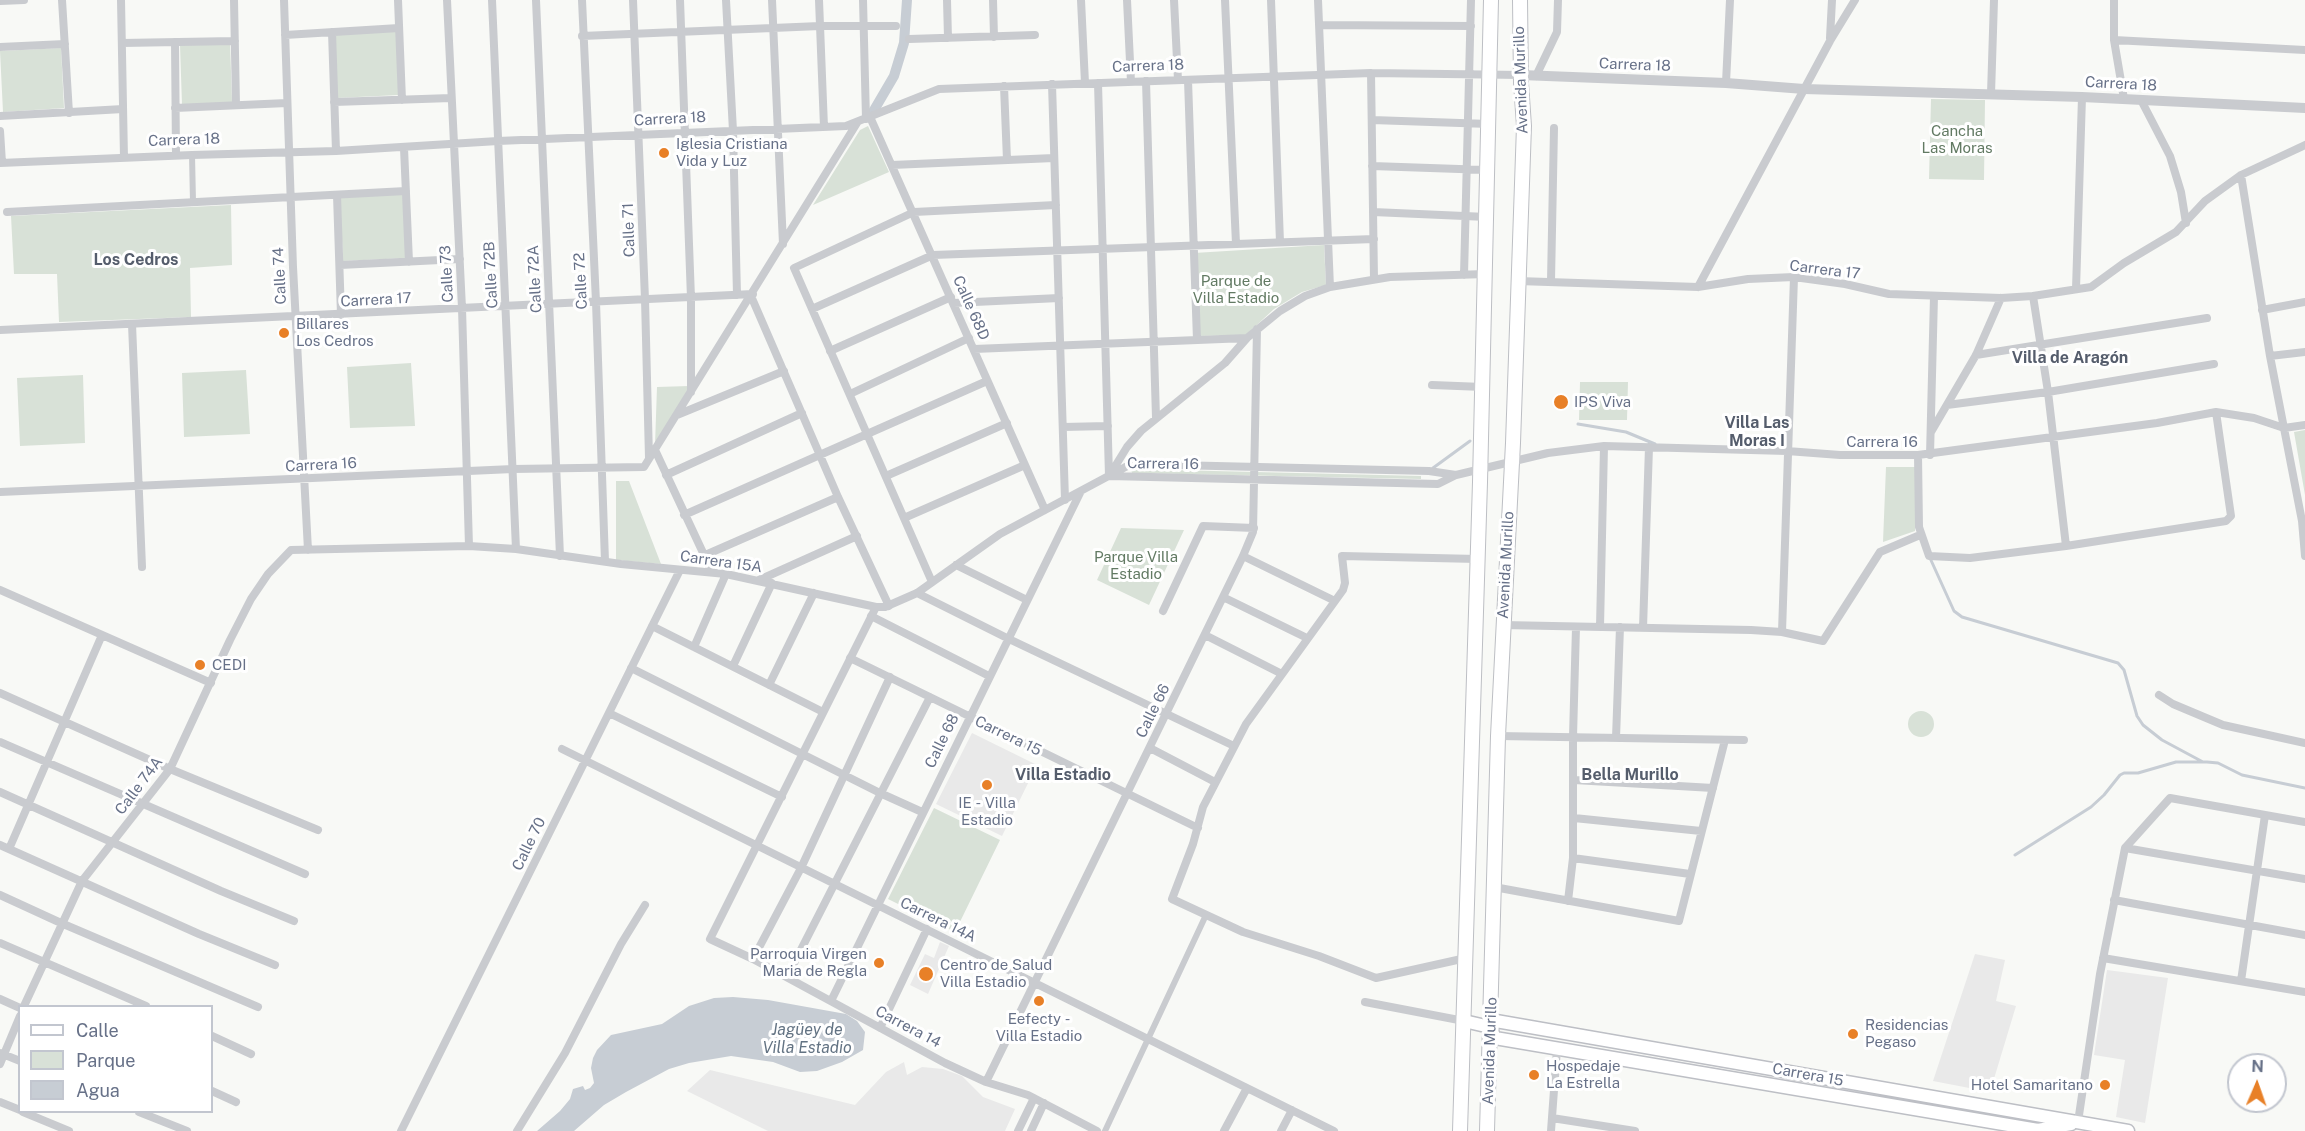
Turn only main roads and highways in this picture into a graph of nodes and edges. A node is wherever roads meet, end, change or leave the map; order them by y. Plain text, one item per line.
1 (1491, 0) edge
2 (1520, 0) edge
3 (1464, 1021) junction
4 (1490, 1027) junction
5 (1725, 1061) junction
6 (1722, 1077) junction
7 (1931, 1097) junction
8 (1928, 1111) junction
9 (2041, 1116) junction
10 (2078, 1122) junction
11 (2038, 1130) edge
12 (1460, 1131) edge
13 (1487, 1131) edge
14 (2128, 1131) edge

1 - 3 main road, Avenida Murillo
2 - 4 main road, Avenida Murillo
3 - 4 main road, Carrera 15
3 - 12 main road, Avenida Murillo
4 - 5 main road, Carrera 15
4 - 6 main road, Carrera 15
4 - 13 main road, Avenida Murillo
5 - 6 main road
5 - 7 main road, Carrera 15
6 - 8 main road, Carrera 15
7 - 8 main road
7 - 9 main road, Carrera 15
8 - 11 main road, Carrera 15
9 - 10 main road, Carrera 15
9 - 11 main road
10 - 11 main road
10 - 14 main road, Carrera 15

